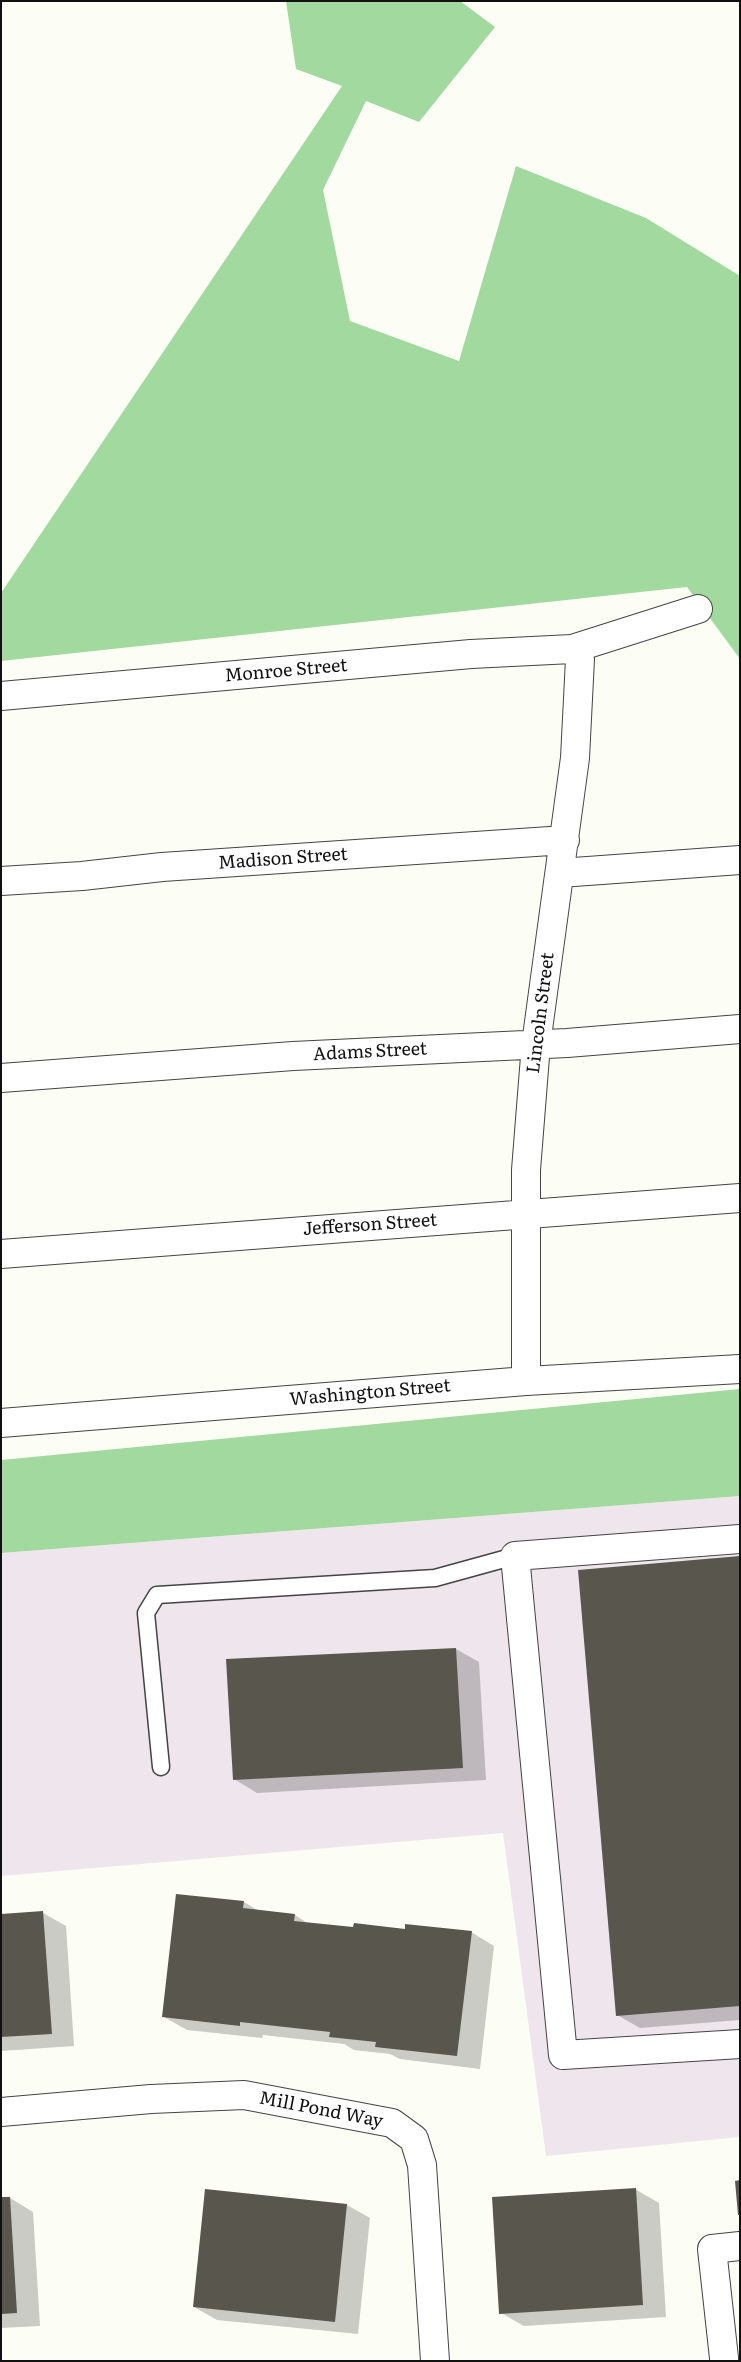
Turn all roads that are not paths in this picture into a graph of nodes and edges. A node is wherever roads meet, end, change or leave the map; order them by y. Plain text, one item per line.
1 (698, 609) dead end
2 (572, 649) junction
3 (1, 696) edge
4 (565, 840) junction
5 (740, 860) edge
6 (560, 873) junction
7 (1, 881) edge
8 (740, 1029) edge
9 (536, 1044) junction
10 (1, 1078) edge
11 (740, 1198) edge
12 (526, 1214) junction
13 (1, 1254) edge
14 (740, 1369) edge
15 (526, 1381) junction
16 (1, 1423) edge
17 (740, 1539) edge
18 (515, 1556) junction
19 (161, 1767) dead end
20 (740, 2044) edge
21 (1, 2112) edge
22 (740, 2246) edge
23 (727, 2359) edge
24 (435, 2361) edge

1 - 2 street, Monroe Street
2 - 3 street, Monroe Street
2 - 4 street, Lincoln Street
4 - 6 street, Lincoln Street
4 - 7 street, Madison Street
5 - 6 street
6 - 9 street, Lincoln Street
8 - 9 street, Adams Street
9 - 10 street, Adams Street
9 - 12 street, Lincoln Street
11 - 12 street, Jefferson Street
12 - 13 street, Jefferson Street
12 - 15 street, Lincoln Street
14 - 15 street, Washington Street
15 - 16 street, Washington Street
17 - 18 street
18 - 19 lane
18 - 20 street
21 - 24 street, Mill Pond Way
22 - 23 street

